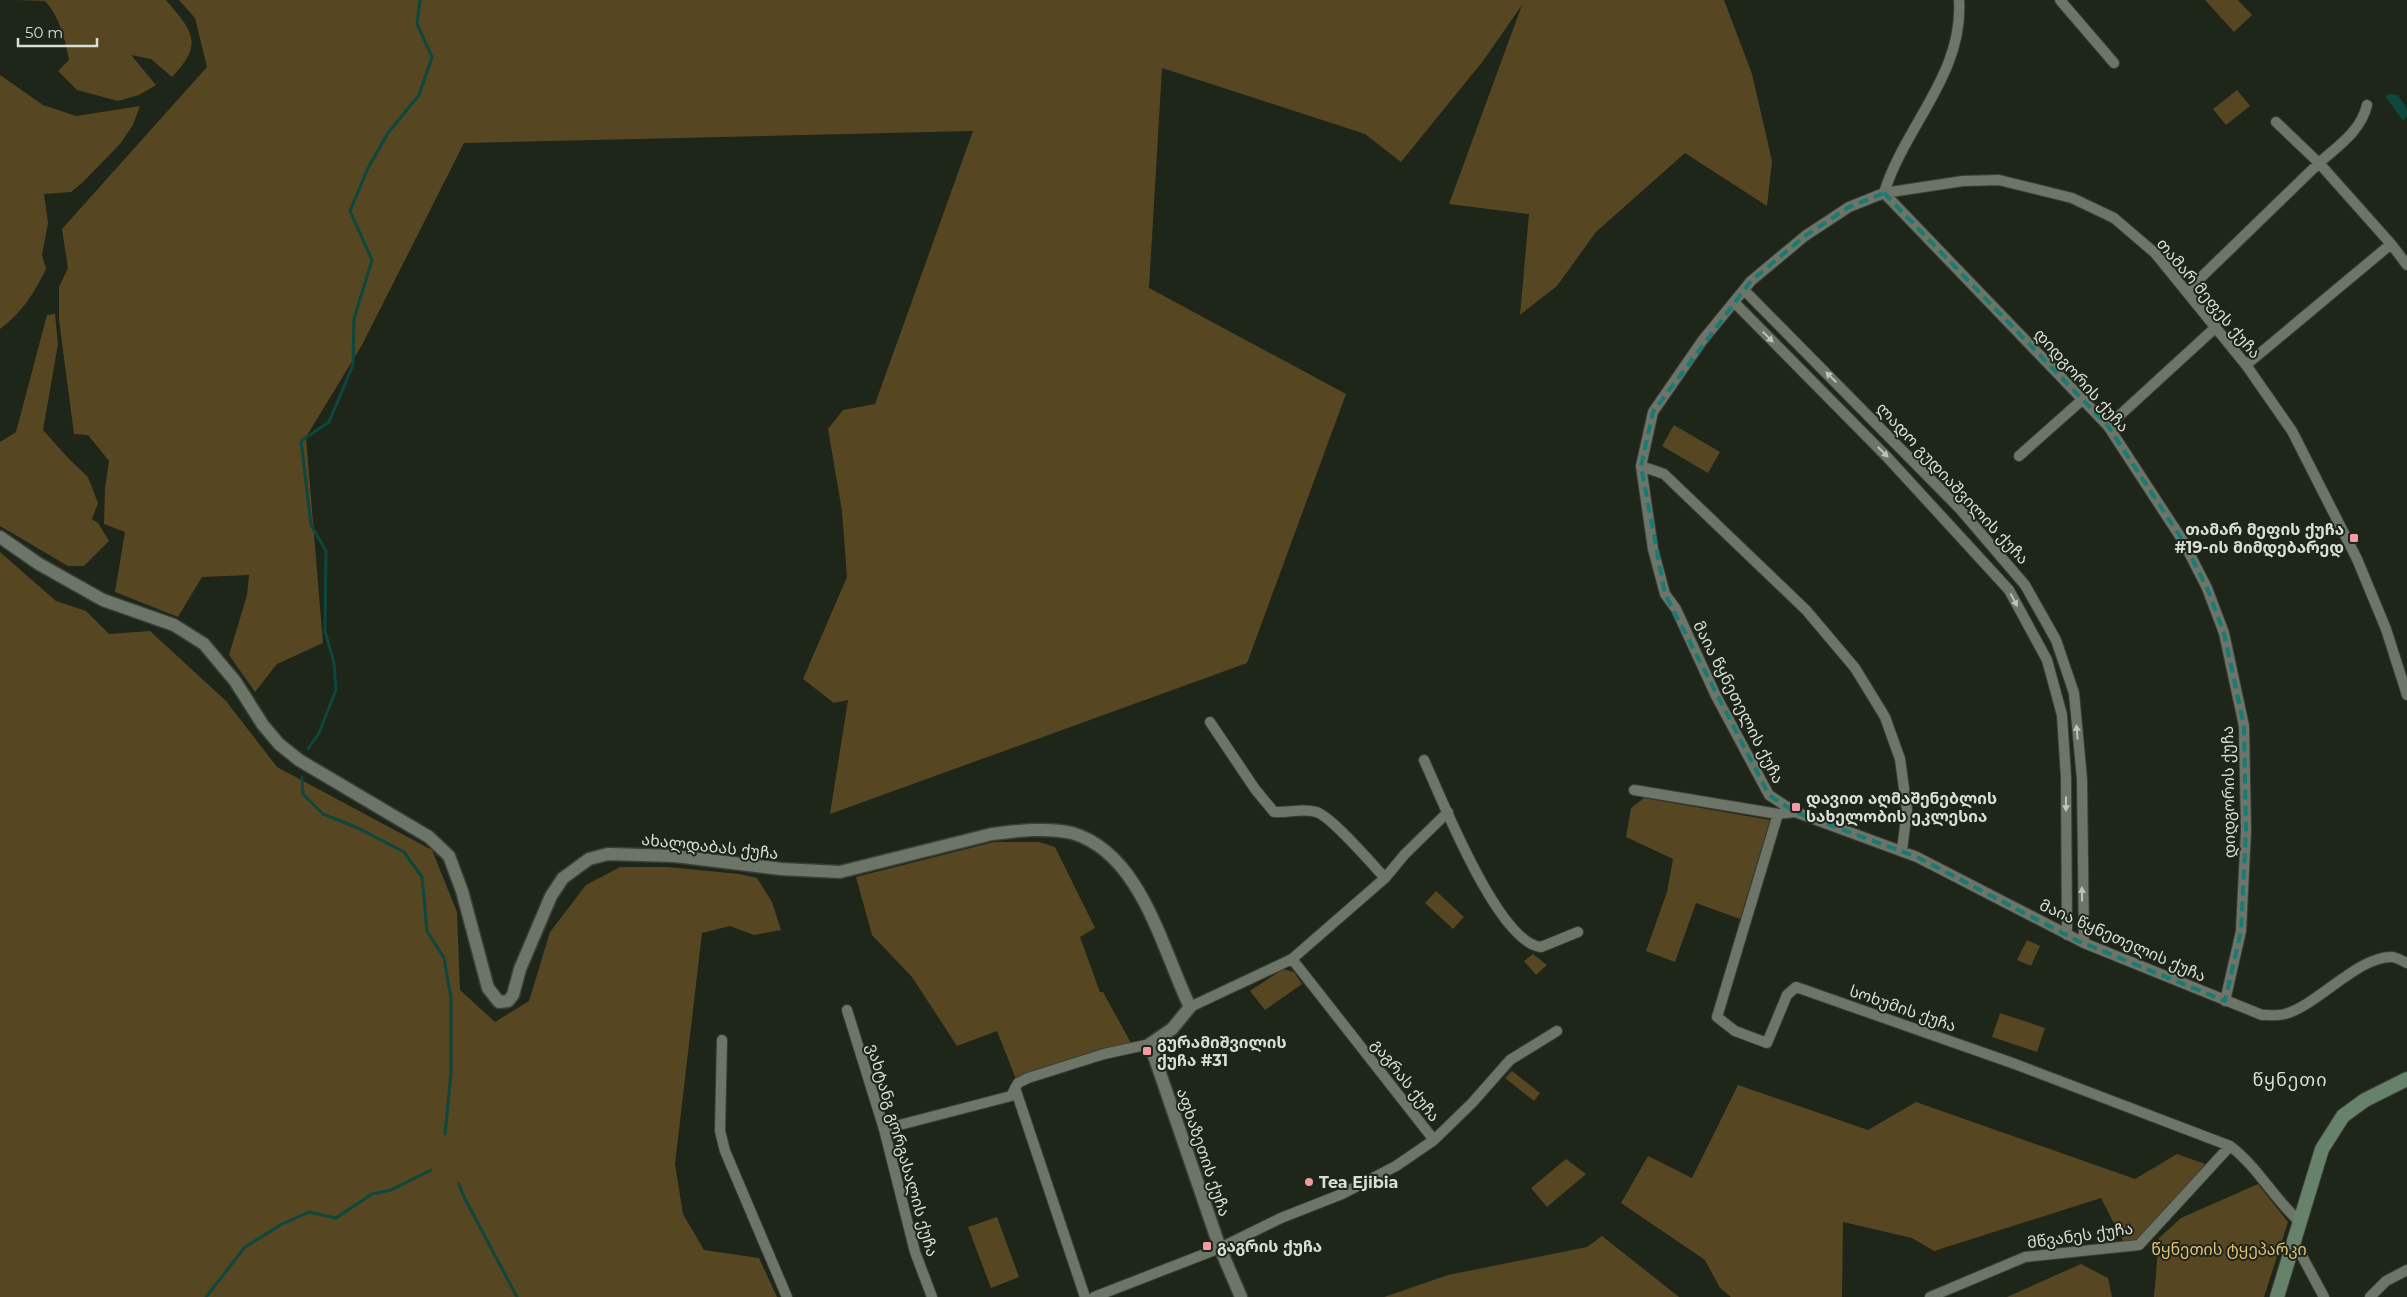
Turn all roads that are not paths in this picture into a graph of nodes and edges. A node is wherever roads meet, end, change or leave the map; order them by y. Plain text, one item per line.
1 (1959, 0) edge
2 (2060, 0) edge
3 (2114, 63) dead end
4 (2367, 106) dead end
5 (2276, 122) dead end
6 (2319, 163) junction
7 (1884, 193) junction
8 (2391, 244) junction
9 (2407, 265) edge
10 (1744, 290) junction
11 (2187, 291) junction
12 (1734, 302) junction
13 (2216, 327) junction
14 (2246, 364) junction
15 (1848, 394) junction
16 (2083, 399) junction
17 (1836, 406) junction
18 (2108, 426) junction
19 (2019, 456) dead end
20 (1641, 466) junction
21 (0, 537) edge
22 (2008, 565) junction
23 (1996, 576) junction
24 (2407, 695) edge
25 (1210, 722) dead end
26 (1424, 760) dead end
27 (1634, 790) dead end
28 (1448, 812) junction
29 (1795, 812) junction
30 (1778, 814) junction
31 (2066, 824) junction
32 (2081, 825) junction
33 (1902, 850) junction
34 (2066, 863) junction
35 (2082, 863) junction
36 (1386, 878) junction
37 (1578, 932) dead end
38 (2067, 935) junction
39 (2084, 943) junction
40 (1292, 959) junction
41 (2407, 963) edge
42 (2225, 1002) junction
43 (1190, 1007) junction
44 (847, 1010) dead end
45 (1558, 1031) dead end
46 (722, 1040) dead end
47 (1150, 1044) junction
48 (2407, 1079) edge
49 (1015, 1088) junction
50 (884, 1129) junction
51 (1434, 1140) junction
52 (2230, 1146) junction
53 (2300, 1222) junction
54 (2294, 1241) junction
55 (1220, 1248) junction
56 (2407, 1270) edge
57 (787, 1297) edge
58 (932, 1297) edge
59 (1085, 1297) edge
60 (1094, 1297) edge
61 (1241, 1297) edge
62 (1930, 1297) edge
63 (2277, 1297) edge
64 (2324, 1297) edge
65 (2370, 1297) edge

1 - 7 street
2 - 3 street
4 - 6 street
5 - 6 street
6 - 8 street
6 - 11 street
7 - 10 street, თამარ მეფეს ქუჩა
7 - 11 street, თამარ მეფეს ქუჩა
7 - 16 street, დიდგორის ქუჩა
8 - 9 street
8 - 14 street
10 - 12 street, მაია წყნეთელის ქუჩა
15 -> 10 street, ლადო გუდიაშვილის ქუჩა
11 - 13 street, თამარ მეფეს ქუჩა
12 -> 17 street, ლადო გუდიაშვილის ქუჩა
12 - 20 street, მაია წყნეთელის ქუჩა
13 - 14 street, თამარ მეფეს ქუჩა
13 - 18 street
14 - 24 street, თამარ მეფეს ქუჩა
15 - 17 street
15 - 22 street, ლადო გუდიაშვილის ქუჩა
16 - 18 street, დიდგორის ქუჩა
16 - 19 street
17 -> 23 street, ლადო გუდიაშვილის ქუჩა
18 - 42 street, დიდგორის ქუჩა
20 - 29 street, მაია წყნეთელის ქუჩა
20 - 33 street
21 - 43 street, ახალდაბას ქუჩა
22 - 23 street
32 -> 22 street, ლადო გუდიაშვილის ქუჩა
23 -> 31 street, ლადო გუდიაშვილის ქუჩა
25 - 36 street
26 - 28 street
27 - 30 street
28 - 36 street
28 - 37 street
29 - 30 street
29 - 33 street, მაია წყნეთელის ქუჩა
30 - 52 street, სოხუმის ქუჩა
31 - 32 street
31 - 34 street, ლადო გუდიაშვილის ქუჩა
32 - 35 street, ლადო გუდიაშვილის ქუჩა
33 - 38 street, მაია წყნეთელის ქუჩა
34 - 35 street
34 - 38 street, ლადო გუდიაშვილის ქუჩა
39 -> 35 street, ლადო გუდიაშვილის ქუჩა
36 - 40 street
38 - 39 street, მაია წყნეთელის ქუჩა
39 - 42 street, მაია წყნეთელის ქუჩა
40 - 43 street
40 - 51 street, გაგრას ქუჩა
41 - 42 street, მაია წყნეთელის ქუჩა
43 - 47 street
44 - 50 street, ვახტანგ გორგასალის ქუჩა
45 - 51 street
46 - 57 street
47 - 49 street
47 - 55 street, აფხაზეთის ქუჩა
48 - 53 main road
49 - 50 street
49 - 59 street
50 - 58 street, ვახტანგ გორგასალის ქუჩა
51 - 55 street, გაგრას ქუჩა
52 - 53 street, სოხუმის ქუჩა
52 - 62 street, მწვანეს ქუჩა
53 - 54 main road
54 - 63 main road
54 - 64 street
55 - 60 street, გაგრას ქუჩა
55 - 61 street, აფხაზეთის ქუჩა
56 - 65 street

